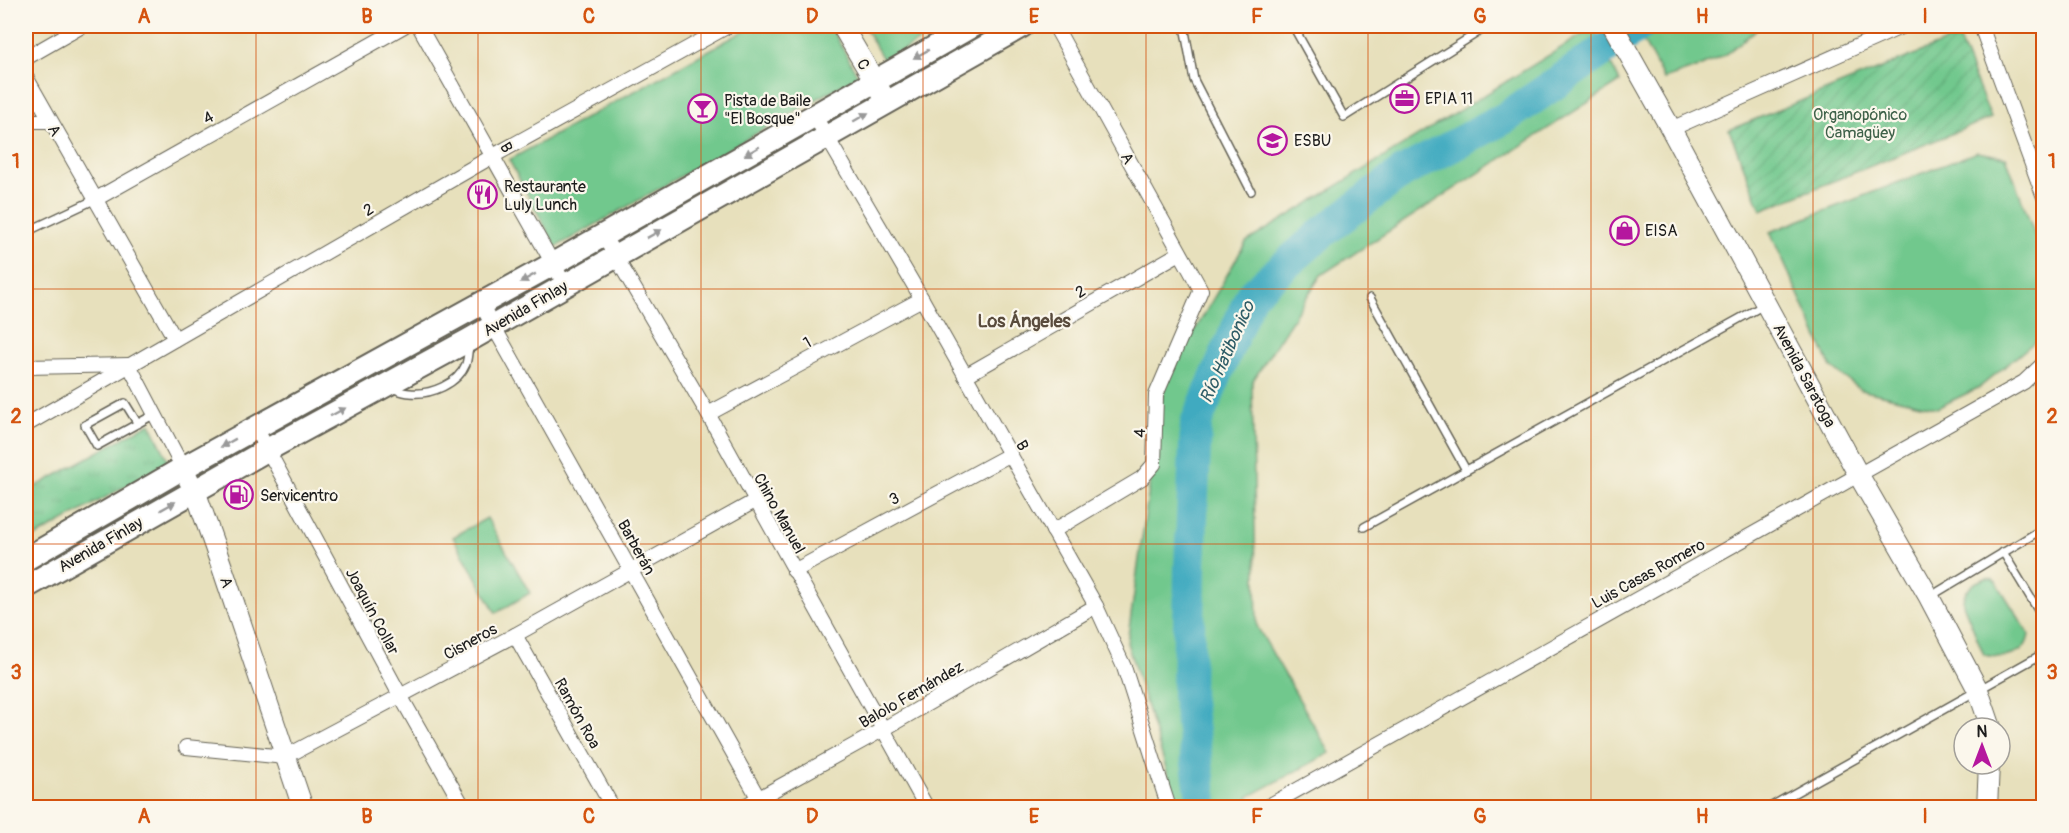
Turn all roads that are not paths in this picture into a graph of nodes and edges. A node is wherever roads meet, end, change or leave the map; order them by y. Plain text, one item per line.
1 (82, 26) edge
2 (404, 26) edge
3 (419, 26) edge
4 (728, 26) edge
5 (842, 26) edge
6 (972, 26) edge
7 (1022, 26) edge
8 (1055, 26) edge
9 (1184, 26) edge
10 (1293, 26) edge
11 (1488, 26) edge
12 (1613, 26) edge
13 (1903, 26) edge
14 (1981, 26) edge
15 (26, 57) edge
16 (26, 77) edge
17 (873, 81) junction
18 (887, 102) junction
19 (814, 115) junction
20 (26, 121) edge
21 (50, 121) junction
22 (1671, 129) junction
23 (828, 137) junction
24 (493, 156) junction
25 (1251, 191) dead end
26 (2043, 197) edge
27 (96, 200) junction
28 (26, 232) edge
29 (603, 235) junction
30 (1180, 253) junction
31 (616, 255) junction
32 (554, 264) junction
33 (565, 285) junction
34 (1202, 290) joint
35 (1370, 298) dead end
36 (922, 299) junction
37 (481, 304) junction
38 (1766, 304) junction
39 (493, 326) junction
40 (175, 339) junction
41 (2043, 363) edge
42 (129, 365) junction
43 (26, 367) edge
44 (965, 375) junction
45 (155, 414) junction
46 (708, 414) junction
47 (138, 424) junction
48 (26, 425) edge
49 (256, 428) junction
50 (267, 450) junction
51 (1009, 455) junction
52 (183, 468) junction
53 (1467, 470) junction
54 (1858, 474) junction
55 (194, 492) junction
56 (755, 501) junction
57 (1364, 527) dead end
58 (2043, 528) edge
59 (1053, 531) junction
60 (2003, 552) junction
61 (26, 559) edge
62 (631, 570) junction
63 (794, 571) junction
64 (26, 587) edge
65 (1929, 597) junction
66 (1096, 606) junction
67 (2043, 621) edge
68 (515, 635) junction
69 (2043, 653) edge
70 (1978, 690) junction
71 (401, 697) junction
72 (1987, 716) edge
73 (882, 730) junction
74 (186, 747) dead end
75 (285, 757) junction
76 (1988, 776) edge
77 (761, 803) edge
78 (303, 807) edge
79 (464, 807) edge
80 (613, 807) edge
81 (741, 807) edge
82 (927, 807) edge
83 (1169, 807) edge
84 (1264, 807) edge
85 (1768, 807) edge
86 (1987, 807) edge
87 (1996, 807) edge

1 - 15 street
2 - 27 street, 4
3 - 24 street, B
4 - 24 street, 2
5 - 17 main road, C
6 -> 17 main road, Avenida Finlay
7 - 18 main road, Avenida Finlay
8 - 30 street, A
9 - 25 lane
10 - 11 lane
12 - 22 main road, Avenida Saratoga
13 - 22 street
14 - 26 street
16 - 21 street, A
17 - 18 main road, C
17 - 19 main road, Avenida Finlay
23 -> 18 main road, Avenida Finlay
19 - 23 street, B
19 -> 29 main road, Avenida Finlay
20 - 21 street
21 - 27 street, A
22 - 38 main road, Avenida Saratoga
31 -> 23 main road, Avenida Finlay
23 - 36 street, B
24 - 32 street, B
24 - 40 street, 2
27 - 28 lane, 4
27 - 40 street, A
29 - 31 street, Chino Manuel
29 - 32 main road, Avenida Finlay
30 - 34 street, A
30 - 44 street, 2
31 - 33 main road, Avenida Finlay
31 - 46 street, Chino Manuel
32 - 33 street, B
32 -> 37 main road, Avenida Finlay
33 - 39 main road, Avenida Finlay
34 - 59 street, 4
35 - 53 lane
36 - 44 street, B
36 - 46 street, 1
37 - 39 street, Barberán
37 - 49 main road, Avenida Finlay
38 - 53 lane
38 - 54 main road, Avenida Saratoga
50 -> 39 main road, Avenida Finlay
39 - 62 street, Barberán
40 - 42 street, 2
41 - 54 street, Luis Casas Romero
42 - 43 street
42 - 45 street, A
42 - 48 street, 2
44 - 51 street, B
45 - 47 lane
45 - 52 street, A
46 - 56 street, Chino Manuel
47 - 47 lane
49 - 50 street, Joaquín Collar
49 -> 52 main road, Avenida Finlay
50 - 55 main road, Avenida Finlay
50 - 71 street, Joaquín Collar
51 - 59 street, B
51 - 63 street, 3
52 - 55 main road, A
52 - 61 main road, Avenida Finlay
53 - 57 lane
54 - 65 main road, Avenida Saratoga
54 - 84 street, Luis Casas Romero
64 -> 55 main road, Avenida Finlay
55 - 75 main road, A
56 - 62 street, Cisneros
56 - 63 street, Chino Manuel
58 - 60 lane
59 - 66 street, B
60 - 65 lane
60 - 67 lane
62 - 68 street, Cisneros
62 - 77 street, Barberán
63 - 73 street, Chino Manuel
65 - 70 main road, Avenida Saratoga
66 - 73 street, Balolo Fernández
66 - 83 street, B
68 - 71 street, Cisneros
68 - 80 street, Ramón Roa
69 - 70 lane
70 - 72 main road, Avenida Saratoga
70 - 85 lane
71 - 75 street, Cisneros
71 - 79 street, Joaquín Collar
73 - 77 street, Balolo Fernández
73 - 82 street, Chino Manuel
74 - 75 street
75 - 78 main road, A
76 - 86 main road
77 - 81 street, Balolo Fernández
86 - 87 lane

